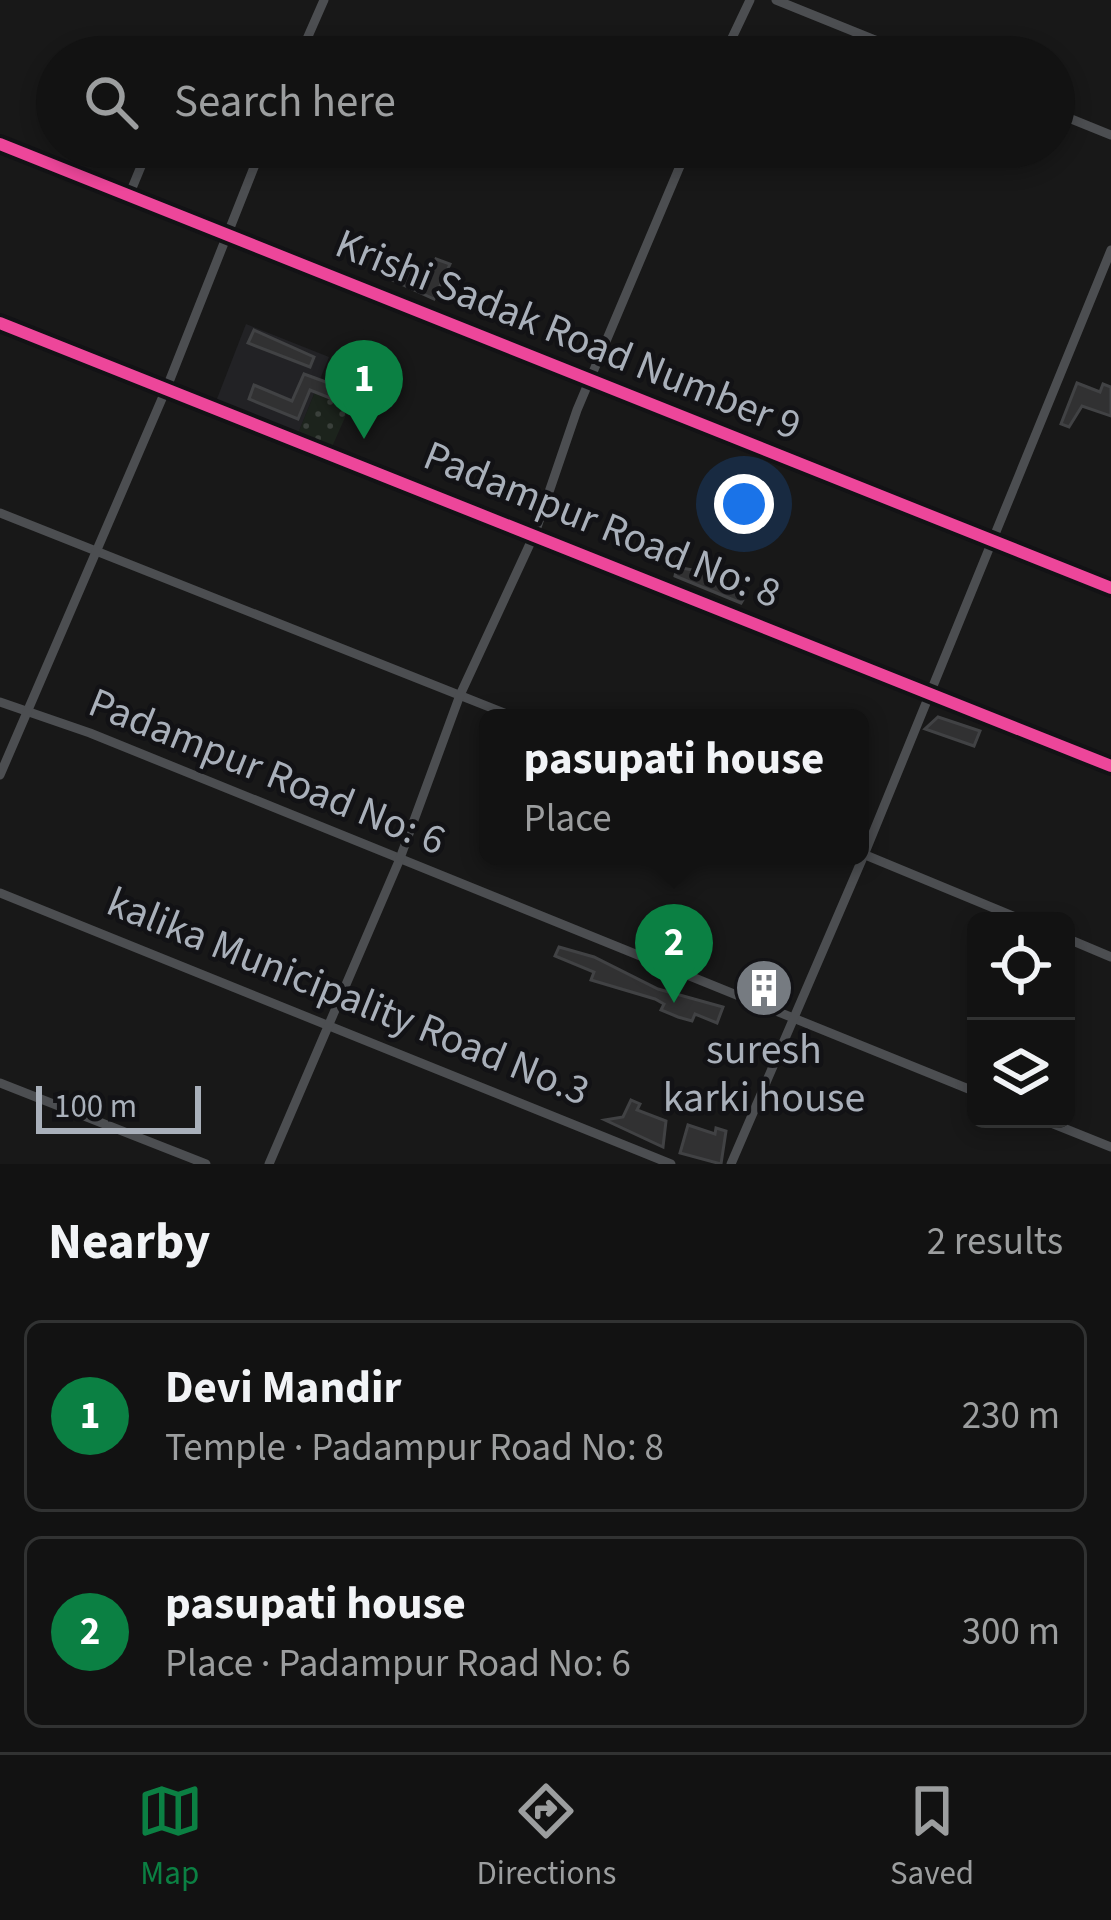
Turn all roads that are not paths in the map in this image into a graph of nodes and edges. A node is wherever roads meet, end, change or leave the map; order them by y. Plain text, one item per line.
1 (324, 0) edge
2 (750, 0) edge
3 (776, 0) edge
4 (308, 36) edge
5 (734, 36) edge
6 (865, 36) edge
7 (1075, 121) edge
8 (1111, 136) edge
9 (0, 144) edge
10 (36, 158) edge
11 (64, 168) edge
12 (140, 168) edge
13 (253, 168) edge
14 (680, 168) edge
15 (130, 193) junction
16 (227, 233) junction
17 (1111, 250) edge
18 (0, 323) edge
19 (593, 382) junction
20 (167, 387) junction
21 (0, 513) edge
22 (535, 533) junction
23 (991, 540) junction
24 (97, 549) junction
25 (1111, 588) edge
26 (928, 692) junction
27 (460, 694) junction
28 (0, 702) edge
29 (496, 709) edge
30 (29, 713) junction
31 (1111, 766) edge
32 (0, 775) edge
33 (869, 837) edge
34 (869, 857) edge
35 (399, 861) junction
36 (857, 865) edge
37 (0, 893) edge
38 (1003, 912) edge
39 (1075, 942) edge
40 (1111, 957) edge
41 (793, 1018) junction
42 (326, 1024) junction
43 (0, 1083) edge
44 (967, 1089) edge
45 (1063, 1128) edge
46 (1111, 1148) edge
47 (206, 1164) edge
48 (269, 1164) edge
49 (671, 1164) edge
50 (731, 1164) edge

1 - 4 street
2 - 5 street
3 - 6 street
7 - 8 street
9 - 10 street, Krishi Sadak Road Number 9
11 - 15 street, Krishi Sadak Road Number 9
12 - 15 street
13 - 16 street
14 - 19 street
15 - 16 street, Krishi Sadak Road Number 9
16 - 19 street, Krishi Sadak Road Number 9
16 - 20 street
17 - 23 street
18 - 20 street, Padampur Road No: 8
19 - 22 street
19 - 23 street, Krishi Sadak Road Number 9
20 - 22 street, Padampur Road No: 8
20 - 24 street
21 - 24 street
22 - 26 street, Padampur Road No: 8
22 - 27 street
23 - 25 street, Krishi Sadak Road Number 9
23 - 26 street
24 - 27 street
24 - 30 street
26 - 31 street, Padampur Road No: 8
26 - 33 street
27 - 29 street
27 - 35 street
28 - 30 street, Padampur Road No: 6
30 - 32 street
30 - 35 street, Padampur Road No: 6
34 - 38 street
35 - 41 street, Padampur Road No: 6
35 - 42 street
36 - 41 street
37 - 42 street, kalika Municipality Road No.3
39 - 40 street
41 - 44 street, Padampur Road No: 6
41 - 50 street
42 - 48 street
42 - 49 street, kalika Municipality Road No.3
43 - 47 street
45 - 46 street

